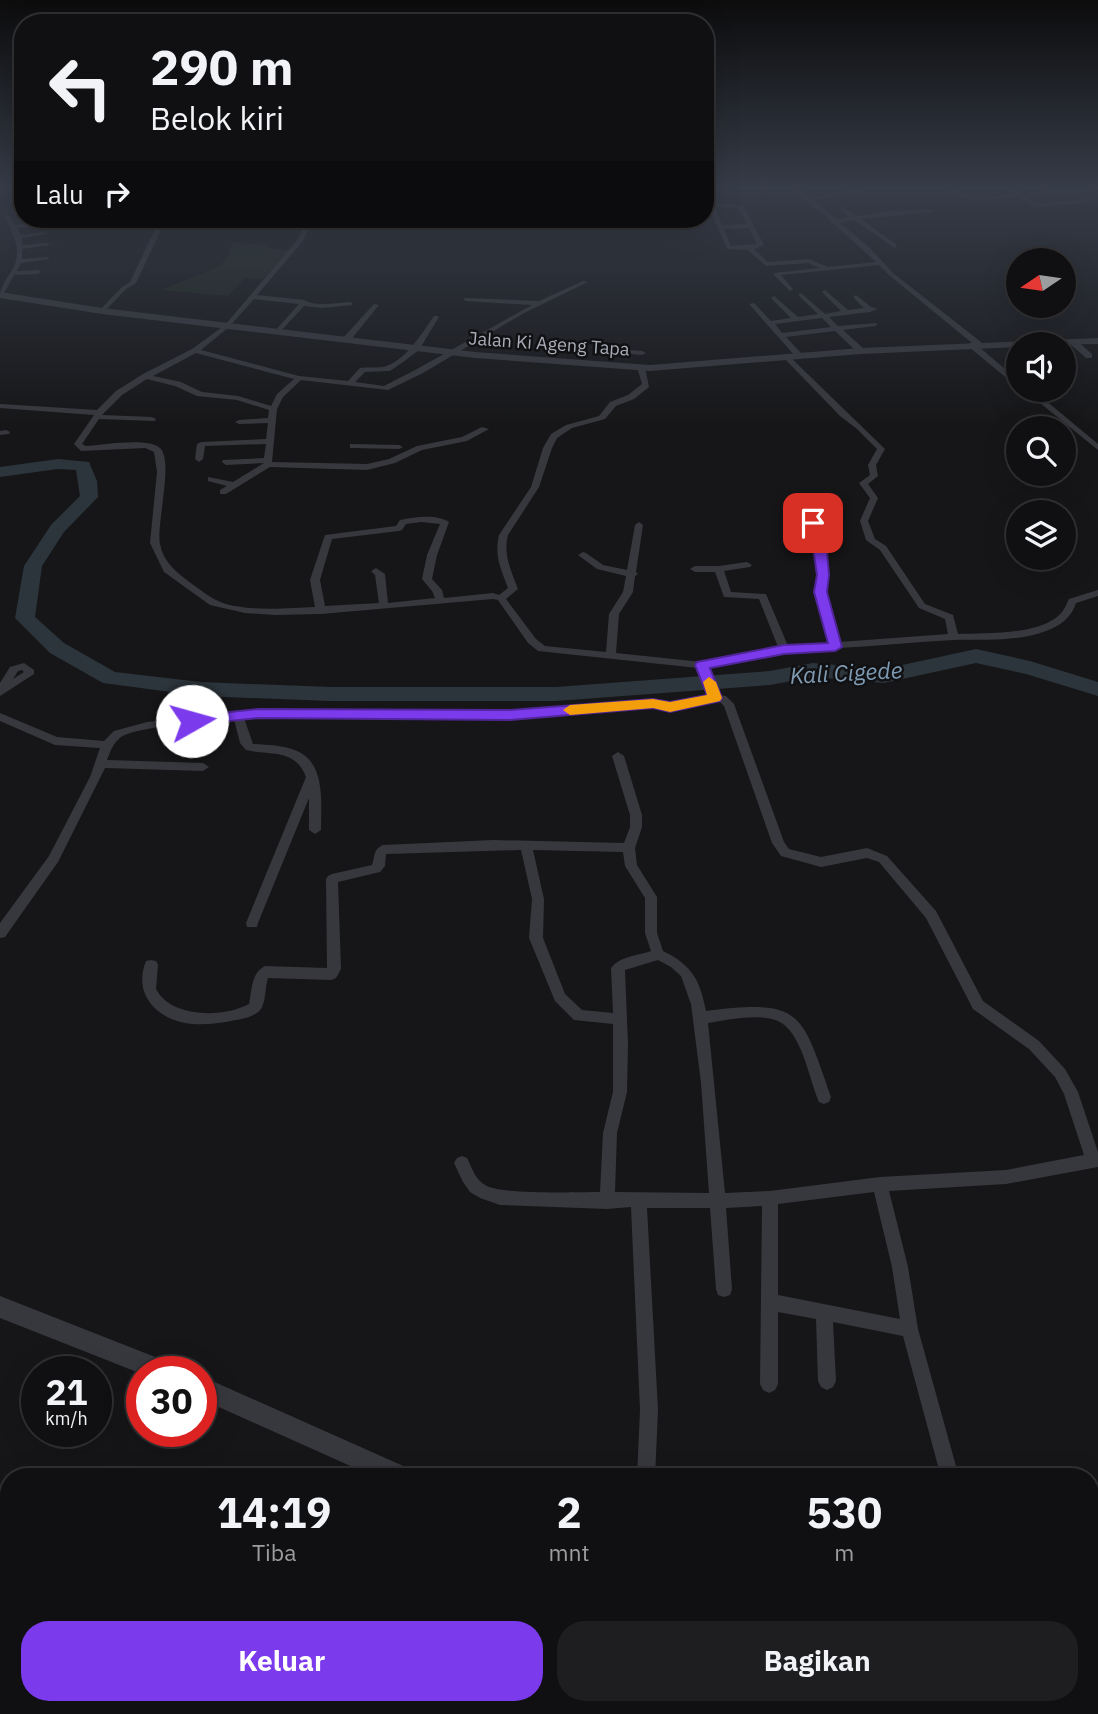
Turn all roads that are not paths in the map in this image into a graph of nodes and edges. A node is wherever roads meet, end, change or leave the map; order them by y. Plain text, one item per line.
1 (17, 267) edge
2 (141, 267) edge
3 (279, 267) edge
4 (862, 267) edge
5 (886, 267) edge
6 (826, 268) joint
7 (807, 270) junction
8 (38, 272) dead end
9 (14, 274) junction
10 (816, 278) dead end
11 (585, 282) dead end
12 (790, 289) dead end
13 (825, 292) dead end
14 (0, 295) edge
15 (801, 295) dead end
16 (856, 296) dead end
17 (254, 297) junction
18 (774, 298) dead end
19 (466, 299) dead end
20 (506, 301) junction
21 (539, 303) junction
22 (304, 304) junction
23 (350, 304) dead end
24 (752, 304) dead end
25 (376, 305) dead end
26 (102, 311) junction
27 (522, 312) junction
28 (847, 313) junction
29 (823, 316) junction
30 (436, 317) dead end
31 (796, 319) junction
32 (769, 323) junction
33 (875, 324) dead end
34 (226, 326) junction
35 (840, 328) junction
36 (278, 332) junction
37 (781, 335) junction
38 (346, 340) junction
39 (608, 341) dead end
40 (1076, 341) edge
41 (1098, 341) edge
42 (1006, 344) edge
43 (975, 345) junction
44 (1076, 345) edge
45 (416, 348) junction
46 (605, 350) junction
47 (195, 351) junction
48 (861, 351) junction
49 (451, 353) junction
50 (642, 353) dead end
51 (799, 355) junction
52 (787, 356) junction
53 (1089, 356) dead end
54 (601, 366) junction
55 (641, 367) junction
56 (1006, 372) edge
57 (146, 376) junction
58 (299, 378) junction
59 (351, 382) junction
60 (1042, 402) edge
61 (0, 406) edge
62 (273, 409) junction
63 (97, 415) junction
64 (152, 419) dead end
65 (272, 420) junction
66 (239, 422) dead end
67 (485, 429) dead end
68 (377, 437) dead end
69 (271, 441) junction
70 (352, 446) dead end
71 (399, 447) junction
72 (1098, 448) edge
73 (410, 453) junction
74 (199, 459) dead end
75 (267, 462) junction
76 (226, 463) dead end
77 (211, 479) dead end
78 (235, 485) junction
79 (223, 492) dead end
80 (802, 503) dead end
81 (639, 525) dead end
82 (583, 555) dead end
83 (747, 565) dead end
84 (695, 569) dead end
85 (719, 569) junction
86 (376, 571) dead end
87 (633, 574) junction
88 (1098, 593) edge
89 (501, 598) junction
90 (440, 600) junction
91 (384, 606) junction
92 (321, 611) junction
93 (953, 637) junction
94 (835, 647) junction
95 (784, 649) junction
96 (611, 656) junction
97 (703, 667) junction
98 (714, 694) junction
99 (237, 715) junction
100 (0, 717) edge
101 (107, 744) junction
102 (618, 756) dead end
103 (100, 764) junction
104 (203, 767) dead end
105 (312, 777) junction
106 (315, 830) dead end
107 (526, 846) junction
108 (629, 848) junction
109 (252, 923) dead end
110 (1, 929) edge
111 (658, 954) junction
112 (151, 965) dead end
113 (700, 1018) junction
114 (619, 1019) junction
115 (824, 1097) dead end
116 (1095, 1160) edge
117 (461, 1163) dead end
118 (880, 1184) junction
119 (771, 1198) junction
120 (607, 1201) junction
121 (718, 1201) junction
122 (639, 1202) junction
123 (723, 1289) dead end
124 (770, 1302) junction
125 (0, 1307) edge
126 (824, 1311) junction
127 (910, 1329) junction
128 (126, 1357) edge
129 (827, 1381) dead end
130 (769, 1384) dead end
131 (217, 1394) edge
132 (382, 1468) edge
133 (646, 1468) edge
134 (948, 1468) edge

1 - 9 street
2 - 26 street
3 - 17 street
4 - 6 street
5 - 43 street
6 - 7 street
7 - 10 street
7 - 12 street
8 - 9 street
9 - 14 street
11 - 21 street
13 - 28 street
14 - 26 street, Jalan Ki Ageng Tapa
15 - 29 street
16 - 28 street
17 - 22 street
17 - 34 street
18 - 31 street
19 - 20 street
20 - 21 street
20 - 27 street
21 - 27 street
22 - 23 street
22 - 36 street
24 - 32 street
25 - 38 street
26 - 34 street, Jalan Ki Ageng Tapa
27 - 49 street
28 - 29 street
29 - 31 street
29 - 35 street
30 - 45 street
31 - 32 street
32 - 37 street
33 - 35 street
34 - 36 street, Jalan Ki Ageng Tapa
34 - 47 street
35 - 37 street
35 - 48 street
36 - 38 street, Jalan Ki Ageng Tapa
37 - 51 street
38 - 45 street, Jalan Ki Ageng Tapa
39 - 46 street
40 - 41 street, Jalan Ki Ageng Tapa
42 - 43 street, Jalan Ki Ageng Tapa
43 - 48 street, Jalan Ki Ageng Tapa
43 - 56 street
44 - 53 street
45 - 49 street, Jalan Ki Ageng Tapa
45 - 59 street
46 - 50 street
46 - 54 street
47 - 57 street
47 - 58 street
48 - 51 street, Jalan Ki Ageng Tapa
49 - 54 street, Jalan Ki Ageng Tapa
49 - 59 street
51 - 52 street, Jalan Ki Ageng Tapa
52 - 55 street, Jalan Ki Ageng Tapa
52 - 93 street
54 - 55 street, Jalan Ki Ageng Tapa
55 - 89 street
57 - 62 street
57 - 63 street
58 - 59 street
58 - 62 street
60 - 72 street
61 - 63 street
62 - 65 street
63 - 64 street
63 - 92 street
65 - 66 street
65 - 69 street
67 - 73 street
68 - 71 street
69 - 74 street
69 - 75 street
70 - 71 street
71 - 73 street
73 - 75 street
75 - 76 street
75 - 78 street
77 - 78 street
78 - 79 street
80 - 94 street
81 - 87 street
82 - 87 street
83 - 85 street
84 - 85 street
85 - 95 street
86 - 91 street
87 - 96 street
88 - 93 street
89 - 90 street
89 - 96 street
90 - 91 street
90 - 92 street
91 - 92 street
93 - 94 street
94 - 95 street
95 - 97 street
96 - 97 street
97 - 98 street
98 - 99 street
98 - 116 street
99 - 101 street
99 - 105 street
100 - 101 street
101 - 103 street
102 - 108 street
103 - 104 street
103 - 110 street
105 - 106 street
105 - 109 street
107 - 108 street
107 - 112 street
107 - 114 street
108 - 111 street
111 - 113 street
111 - 114 street
113 - 115 street
113 - 121 street
114 - 120 street
116 - 118 street
117 - 120 street
118 - 119 street
118 - 127 street
119 - 121 street
119 - 124 street
120 - 122 street
121 - 122 street
121 - 123 street
122 - 133 street
124 - 126 street
124 - 130 street
125 - 128 street
126 - 127 street
126 - 129 street
127 - 134 street
131 - 132 street

